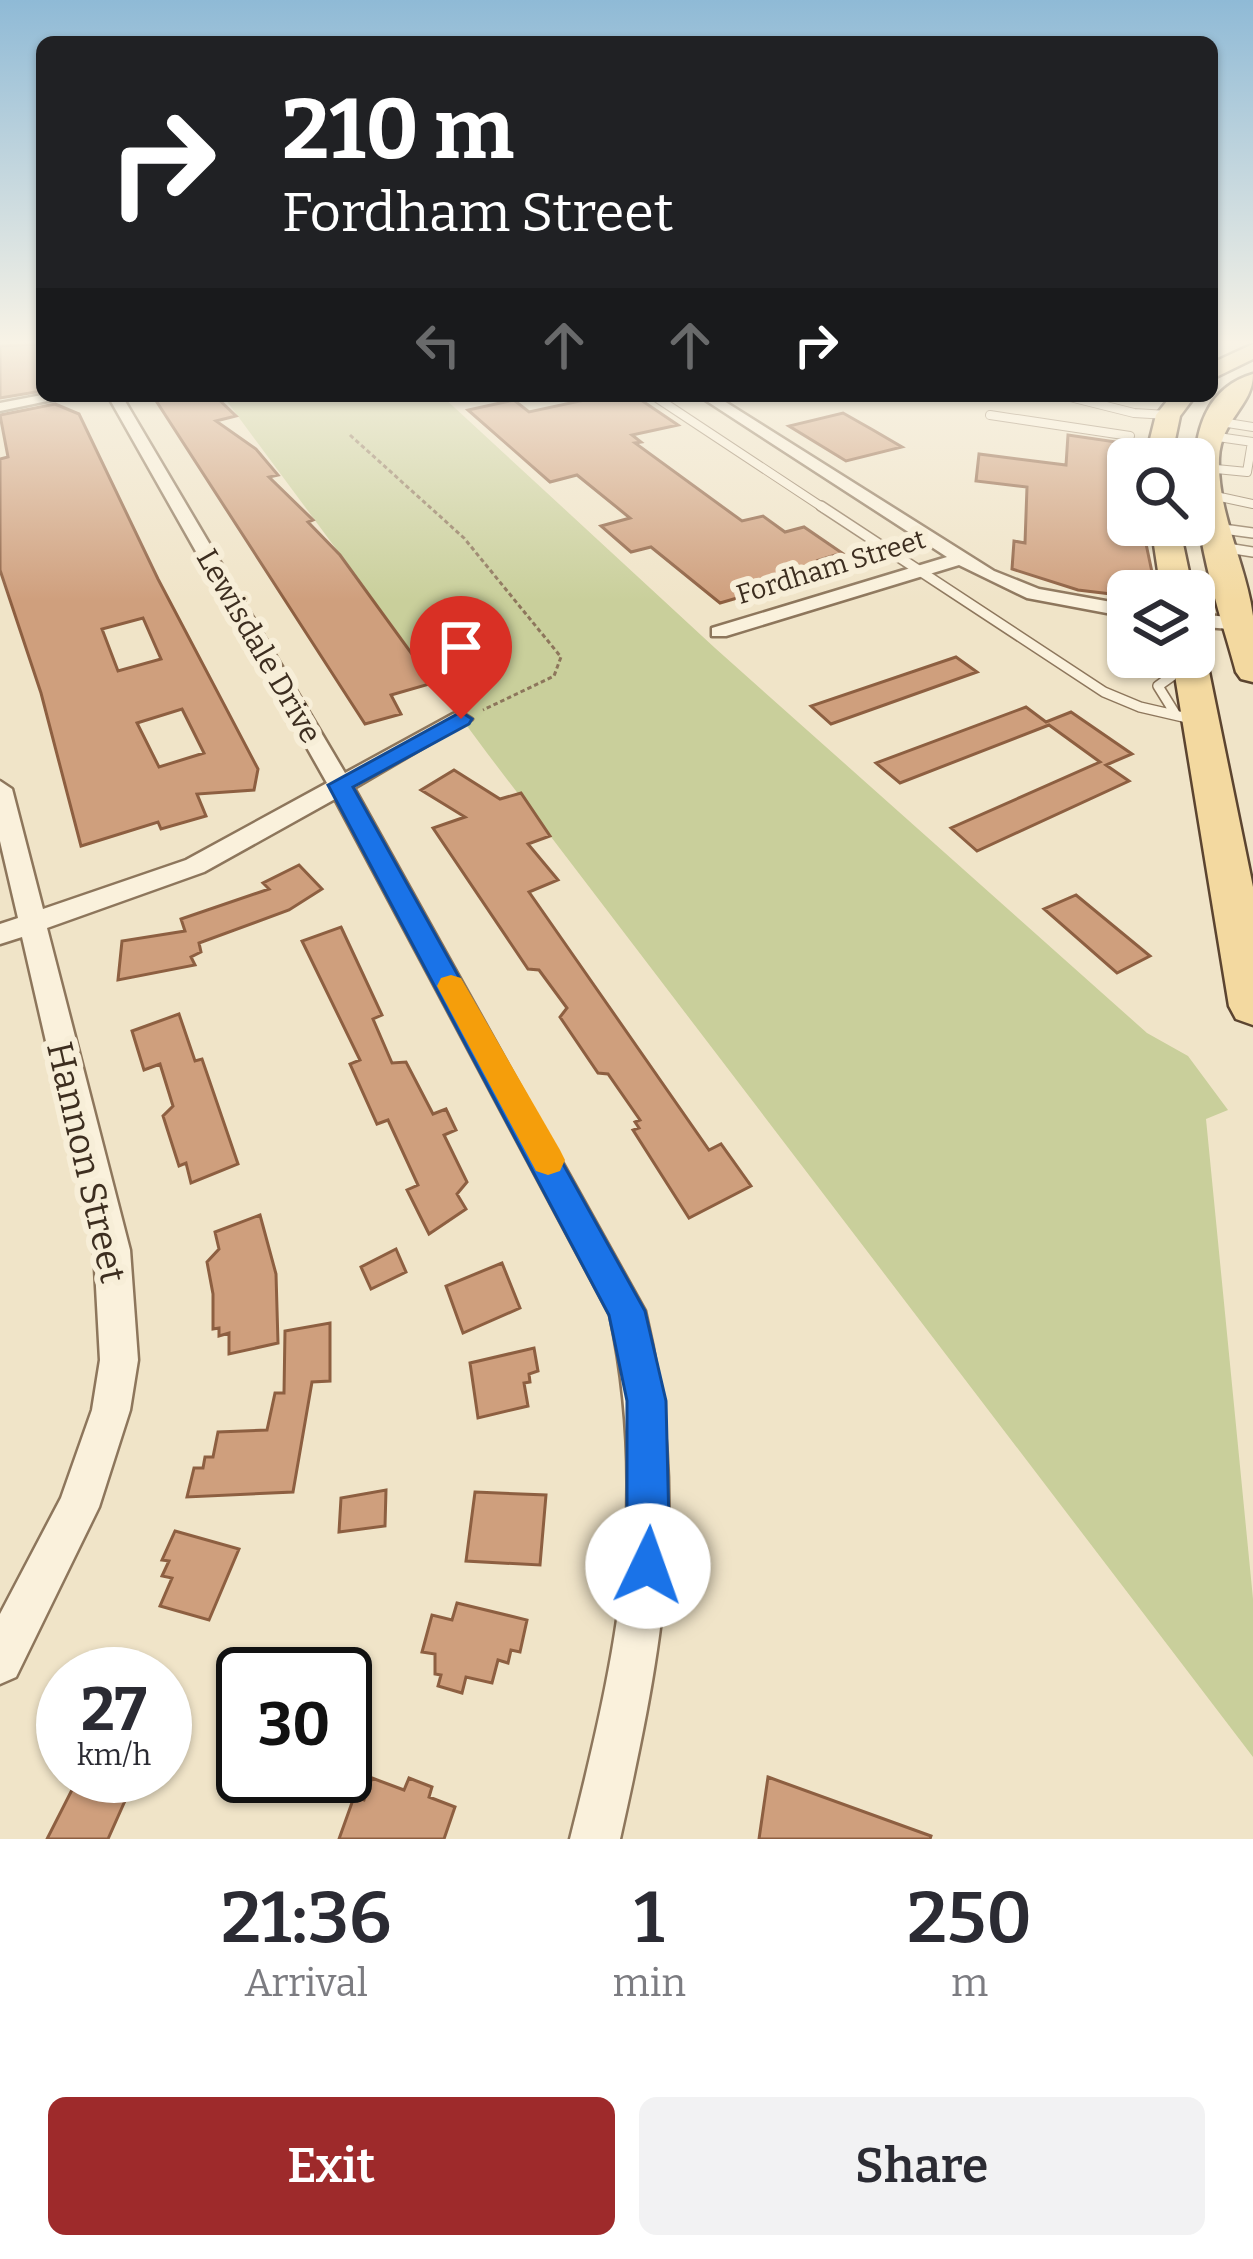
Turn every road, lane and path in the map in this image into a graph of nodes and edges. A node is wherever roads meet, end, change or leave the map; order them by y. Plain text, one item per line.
1 (135, 430) edge
2 (705, 430) edge
3 (759, 430) edge
4 (1089, 430) edge
5 (1217, 430) edge
6 (350, 436) dead end
7 (1130, 436) dead end
8 (1252, 442) edge
9 (1215, 480) edge
10 (1215, 485) edge
11 (1253, 504) edge
12 (1215, 516) edge
13 (1253, 533) edge
14 (1219, 538) junction
15 (1253, 552) edge
16 (961, 559) junction
17 (919, 572) junction
18 (1242, 585) edge
19 (1107, 612) edge
20 (1215, 631) edge
21 (719, 632) dead end
22 (1249, 650) edge
23 (1169, 678) edge
24 (1189, 678) edge
25 (1188, 718) junction
26 (461, 719) joint
27 (340, 785) junction
28 (0, 789) edge
29 (15, 929) edge
30 (1253, 1006) edge
31 (0, 1661) edge
32 (595, 1839) edge

1 - 27 street, Lewisdale Drive
2 - 17 lane
3 - 16 street
4 - 7 lane
5 - 8 lane
6 - 26 path
8 - 9 lane
10 - 11 lane
12 - 14 main road
13 - 14 lane
14 - 15 lane
14 - 18 main road
16 - 17 street, Fordham Street
16 - 19 street
17 - 21 street, Fordham Street
17 - 25 lane
18 - 22 main road
20 - 22 street
23 - 25 lane
24 - 25 main road
25 - 30 main road
26 - 27 street
27 - 29 street
27 - 32 street, Lewisdale Drive
28 - 29 street, Hannon Street
29 - 31 street, Hannon Street

